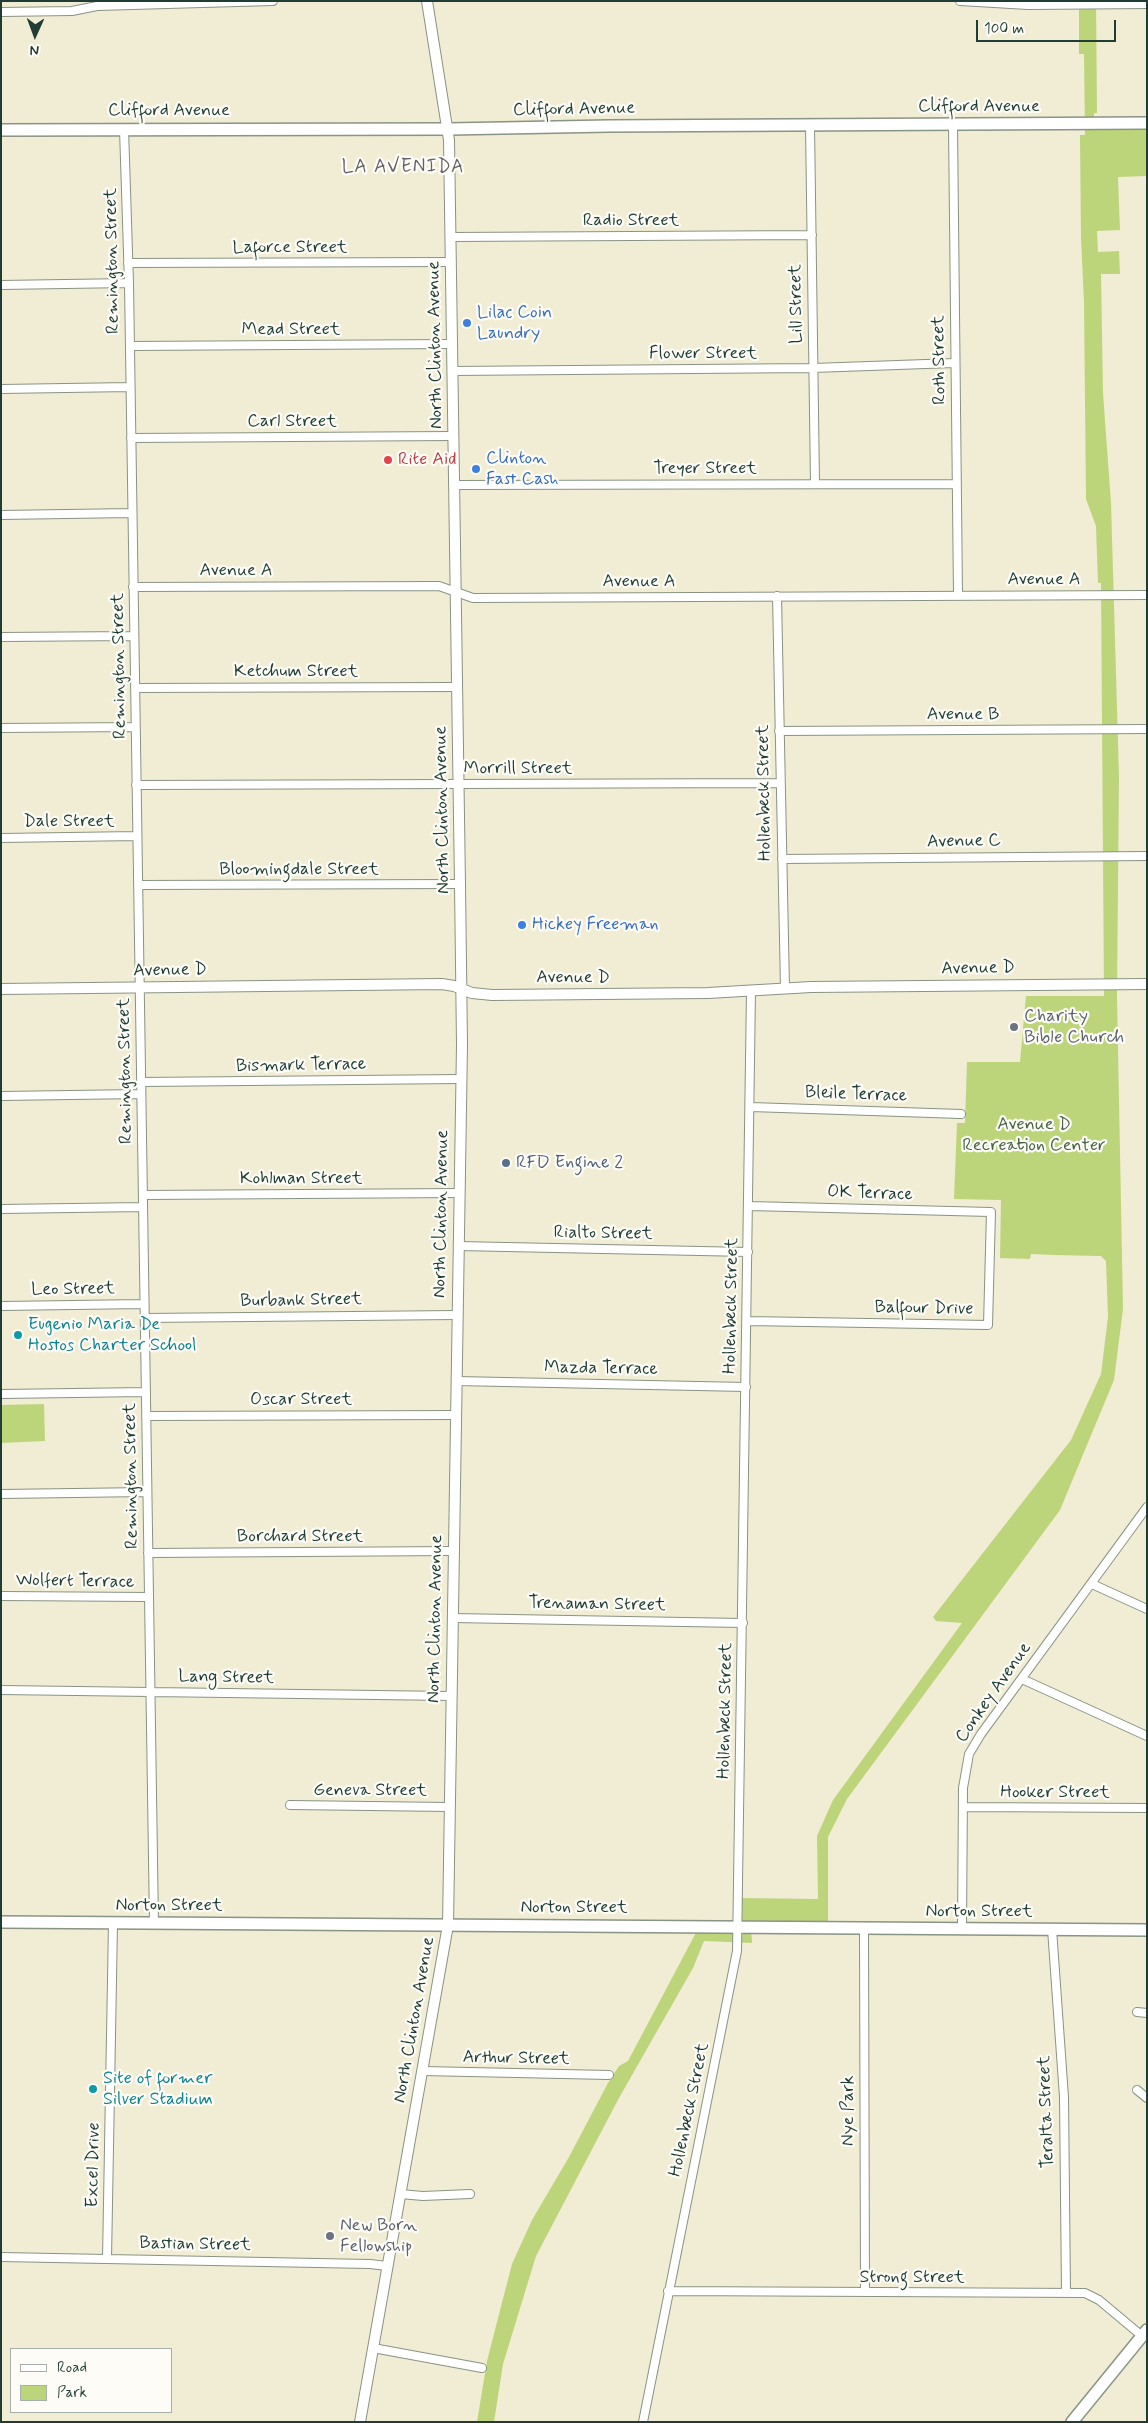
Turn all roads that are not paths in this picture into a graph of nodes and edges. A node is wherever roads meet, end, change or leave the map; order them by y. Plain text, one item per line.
1 (272, 1) edge
2 (427, 1) edge
3 (960, 1) edge
4 (1147, 4) edge
5 (1, 12) edge
6 (1147, 123) edge
7 (810, 125) junction
8 (953, 125) junction
9 (124, 129) junction
10 (449, 129) junction
11 (1, 130) edge
12 (812, 235) junction
13 (451, 237) junction
14 (451, 262) junction
15 (128, 263) junction
16 (129, 283) junction
17 (1, 285) edge
18 (452, 344) junction
19 (130, 346) junction
20 (954, 363) junction
21 (813, 368) junction
22 (452, 370) junction
23 (130, 387) junction
24 (1, 389) edge
25 (453, 436) junction
26 (131, 438) junction
27 (815, 484) junction
28 (957, 484) junction
29 (454, 485) junction
30 (132, 513) junction
31 (1, 515) edge
32 (133, 586) junction
33 (455, 593) junction
34 (958, 595) junction
35 (777, 596) junction
36 (1147, 596) edge
37 (134, 636) junction
38 (1, 637) edge
39 (457, 687) junction
40 (135, 688) junction
41 (136, 727) junction
42 (1, 728) edge
43 (1147, 729) edge
44 (779, 731) junction
45 (780, 783) junction
46 (136, 785) junction
47 (458, 785) junction
48 (137, 836) junction
49 (1, 838) edge
50 (1147, 856) edge
51 (782, 859) junction
52 (460, 884) junction
53 (138, 885) junction
54 (1147, 984) edge
55 (140, 988) junction
56 (461, 988) junction
57 (785, 988) junction
58 (1, 989) edge
59 (751, 991) junction
60 (461, 1079) junction
61 (141, 1082) junction
62 (141, 1094) junction
63 (1, 1096) edge
64 (750, 1107) junction
65 (960, 1114) dead end
66 (459, 1193) junction
67 (143, 1195) junction
68 (749, 1206) junction
69 (143, 1207) junction
70 (1, 1209) edge
71 (991, 1212) joint
72 (458, 1246) junction
73 (748, 1252) junction
74 (144, 1304) junction
75 (1, 1306) edge
76 (457, 1315) junction
77 (145, 1318) junction
78 (747, 1321) junction
79 (456, 1381) junction
80 (746, 1387) junction
81 (146, 1392) junction
82 (1, 1394) edge
83 (456, 1415) junction
84 (146, 1416) junction
85 (147, 1492) junction
86 (1, 1494) edge
87 (1147, 1508) edge
88 (453, 1551) junction
89 (148, 1553) junction
90 (1092, 1584) junction
91 (1, 1596) edge
92 (149, 1598) junction
93 (1147, 1609) edge
94 (452, 1618) junction
95 (742, 1623) junction
96 (1022, 1679) junction
97 (1, 1690) edge
98 (150, 1692) junction
99 (451, 1696) junction
100 (1147, 1736) edge
101 (290, 1805) dead end
102 (449, 1807) junction
103 (962, 1807) junction
104 (1147, 1808) edge
105 (1, 1922) edge
106 (113, 1923) junction
107 (154, 1923) junction
108 (448, 1925) junction
109 (738, 1927) junction
110 (864, 1929) junction
111 (962, 1929) junction
112 (1052, 1929) junction
113 (1147, 1930) edge
114 (1137, 2012) dead end
115 (1147, 2013) edge
116 (423, 2071) junction
117 (609, 2075) dead end
118 (1137, 2090) dead end
119 (1147, 2098) edge
120 (400, 2194) junction
121 (470, 2194) dead end
122 (1, 2258) edge
123 (107, 2259) junction
124 (387, 2266) junction
125 (668, 2292) junction
126 (865, 2292) junction
127 (1066, 2293) junction
128 (1144, 2333) edge
129 (373, 2348) junction
130 (482, 2368) dead end
131 (360, 2422) edge
132 (643, 2422) edge
133 (1072, 2422) edge

1 - 5 street
2 - 10 street, North Clinton Avenue
3 - 4 street
6 - 8 main road, Clifford Avenue
7 - 8 main road, Clifford Avenue
7 - 10 main road, Clifford Avenue
7 - 12 street, Lill Street
8 - 20 street, Roth Street
9 - 10 main road, Clifford Avenue
9 - 11 main road, Clifford Avenue
9 - 15 street, Remington Street
10 - 13 street, North Clinton Avenue
12 - 13 street, Radio Street
12 - 21 street, Lill Street
13 - 14 street, North Clinton Avenue
14 - 15 street, Laforce Street
14 - 18 street, North Clinton Avenue
15 - 16 street, Remington Street
16 - 17 street
16 - 19 street, Remington Street
18 - 19 street, Mead Street
18 - 22 street, North Clinton Avenue
19 - 23 street, Remington Street
20 - 21 street, Flower Street
20 - 28 street, Roth Street
21 - 22 street, Flower Street
21 - 27 street, Lill Street
22 - 25 street, North Clinton Avenue
23 - 24 street
23 - 26 street, Remington Street
25 - 26 street, Carl Street
25 - 29 street, North Clinton Avenue
26 - 30 street, Remington Street
27 - 28 street, Treyer Street
27 - 29 street, Treyer Street
28 - 34 street, Roth Street
29 - 33 street, North Clinton Avenue
30 - 31 street
30 - 32 street, Remington Street
32 - 33 street, Avenue A
32 - 37 street, Remington Street
33 - 35 street, Avenue A
33 - 39 street, North Clinton Avenue
34 - 35 street, Avenue A
34 - 36 street, Avenue A
35 - 44 street, Hollenbeck Street
37 - 38 street
37 - 40 street, Remington Street
39 - 40 street, Ketchum Street
39 - 47 street, North Clinton Avenue
40 - 41 street, Remington Street
41 - 42 street
41 - 46 street, Remington Street
43 - 44 street, Avenue B
44 - 45 street, Hollenbeck Street
45 - 47 street, Morrill Street
45 - 51 street, Hollenbeck Street
46 - 47 street, Morrill Street
46 - 48 street, Remington Street
47 - 52 street, North Clinton Avenue
48 - 49 street, Dale Street
48 - 53 street, Remington Street
50 - 51 street, Avenue C
51 - 57 street, Hollenbeck Street
52 - 53 street, Bloomingdale Street
52 - 56 street, North Clinton Avenue
53 - 55 street, Remington Street
54 - 57 street, Avenue D
55 - 56 street, Avenue D
55 - 58 street, Avenue D
55 - 61 street, Remington Street
56 - 59 street, Avenue D
56 - 60 street, North Clinton Avenue
57 - 59 street, Avenue D
59 - 64 street, Hollenbeck Street
60 - 61 street, Bismark Terrace
60 - 66 street, North Clinton Avenue
61 - 62 street, Remington Street
62 - 63 street
62 - 67 street, Remington Street
64 - 65 street, Bleile Terrace
64 - 68 street, Hollenbeck Street
66 - 67 street, Kohlman Street
66 - 72 street, North Clinton Avenue
67 - 69 street, Remington Street
68 - 71 street, OK Terrace
68 - 73 street, Hollenbeck Street
69 - 70 street
69 - 74 street, Remington Street
71 - 78 street, Balfour Drive
72 - 73 street, Rialto Street
72 - 76 street, North Clinton Avenue
73 - 78 street, Hollenbeck Street
74 - 75 street, Leo Street
74 - 77 street, Remington Street
76 - 77 street, Burbank Street
76 - 79 street, North Clinton Avenue
77 - 81 street, Remington Street
78 - 80 street, Hollenbeck Street
79 - 80 street, Mazda Terrace
79 - 83 street, North Clinton Avenue
80 - 95 street, Hollenbeck Street
81 - 82 street
81 - 84 street, Remington Street
83 - 84 street, Oscar Street
83 - 88 street, North Clinton Avenue
84 - 85 street, Remington Street
85 - 86 street
85 - 89 street, Remington Street
87 - 90 street, Conkey Avenue
88 - 89 street, Borchard Street
88 - 94 street, North Clinton Avenue
89 - 92 street, Remington Street
90 - 93 street
90 - 96 street, Conkey Avenue
91 - 92 street, Wolfert Terrace
92 - 98 street, Remington Street
94 - 95 street, Trenaman Street
94 - 99 street, North Clinton Avenue
95 - 109 street, Hollenbeck Street
96 - 100 street
96 - 103 street, Conkey Avenue
97 - 98 street, Lang Street
98 - 99 street, Lang Street
98 - 107 street, Remington Street
99 - 102 street, North Clinton Avenue
101 - 102 street, Geneva Street
102 - 108 street, North Clinton Avenue
103 - 104 street, Hooker Street
103 - 111 street, Conkey Avenue
105 - 106 main road, Norton Street
106 - 107 main road, Norton Street
106 - 123 street, Excel Drive
107 - 108 main road, Norton Street
108 - 109 main road, Norton Street
108 - 116 street, North Clinton Avenue
109 - 110 main road, Norton Street
109 - 125 street, Hollenbeck Street
110 - 111 main road, Norton Street
110 - 126 street, Nye Park
111 - 112 main road, Norton Street
112 - 113 main road, Norton Street
112 - 127 street, Teralta Street
114 - 115 street
116 - 117 street, Arthur Street
116 - 120 street, North Clinton Avenue
118 - 119 street
120 - 121 street
120 - 124 street, North Clinton Avenue
122 - 123 street, Bastian Street
123 - 124 street, Bastian Street
124 - 129 street, North Clinton Avenue
125 - 126 street, Strong Street
125 - 132 street, Hollenbeck Street
126 - 127 street, Strong Street
127 - 128 street, Strong Street
128 - 133 main road
129 - 130 street
129 - 131 street, North Clinton Avenue

